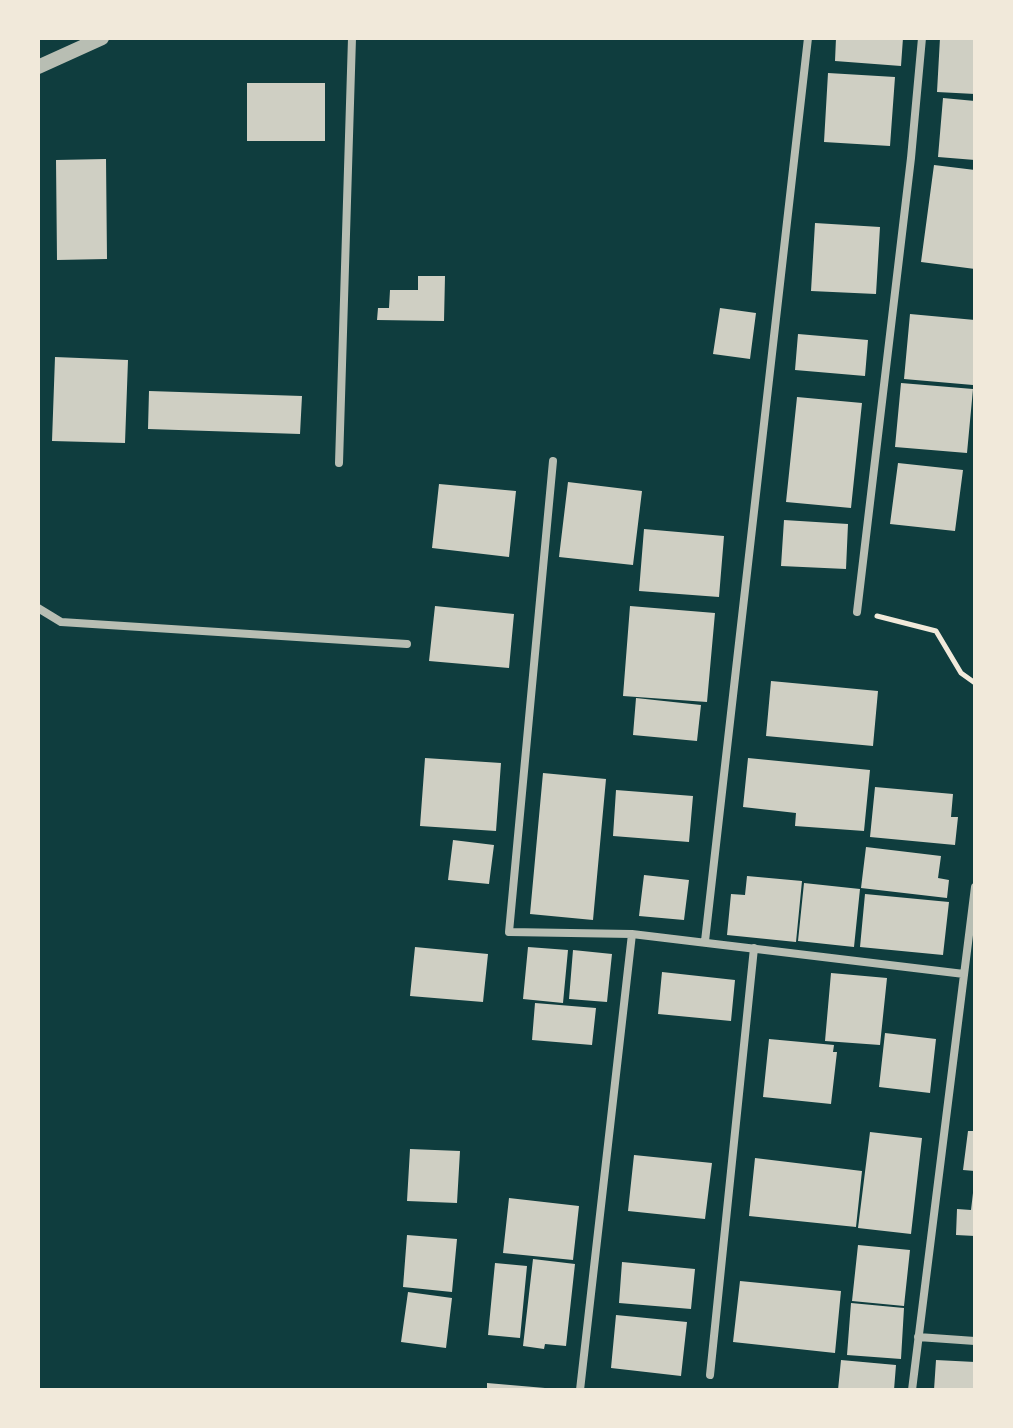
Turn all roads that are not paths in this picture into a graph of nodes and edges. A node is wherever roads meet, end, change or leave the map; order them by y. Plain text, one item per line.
1 (102, 38) edge
2 (352, 38) edge
3 (808, 38) edge
4 (922, 38) edge
5 (38, 67) edge
6 (553, 461) dead end
7 (339, 463) dead end
8 (38, 608) edge
9 (857, 612) road end
10 (407, 644) dead end
11 (975, 887) edge
12 (632, 934) junction
13 (705, 941) junction
14 (754, 948) junction
15 (964, 974) junction
16 (918, 1337) junction
17 (975, 1341) edge
18 (710, 1375) dead end
19 (580, 1390) edge
20 (912, 1390) edge

1 - 5 street
2 - 7 street
3 - 13 street
4 - 9 street
6 - 12 street
8 - 10 street
11 - 15 street
12 - 13 street
12 - 19 street
13 - 14 street
14 - 15 street
14 - 18 street
15 - 16 street
16 - 17 street
16 - 20 street

